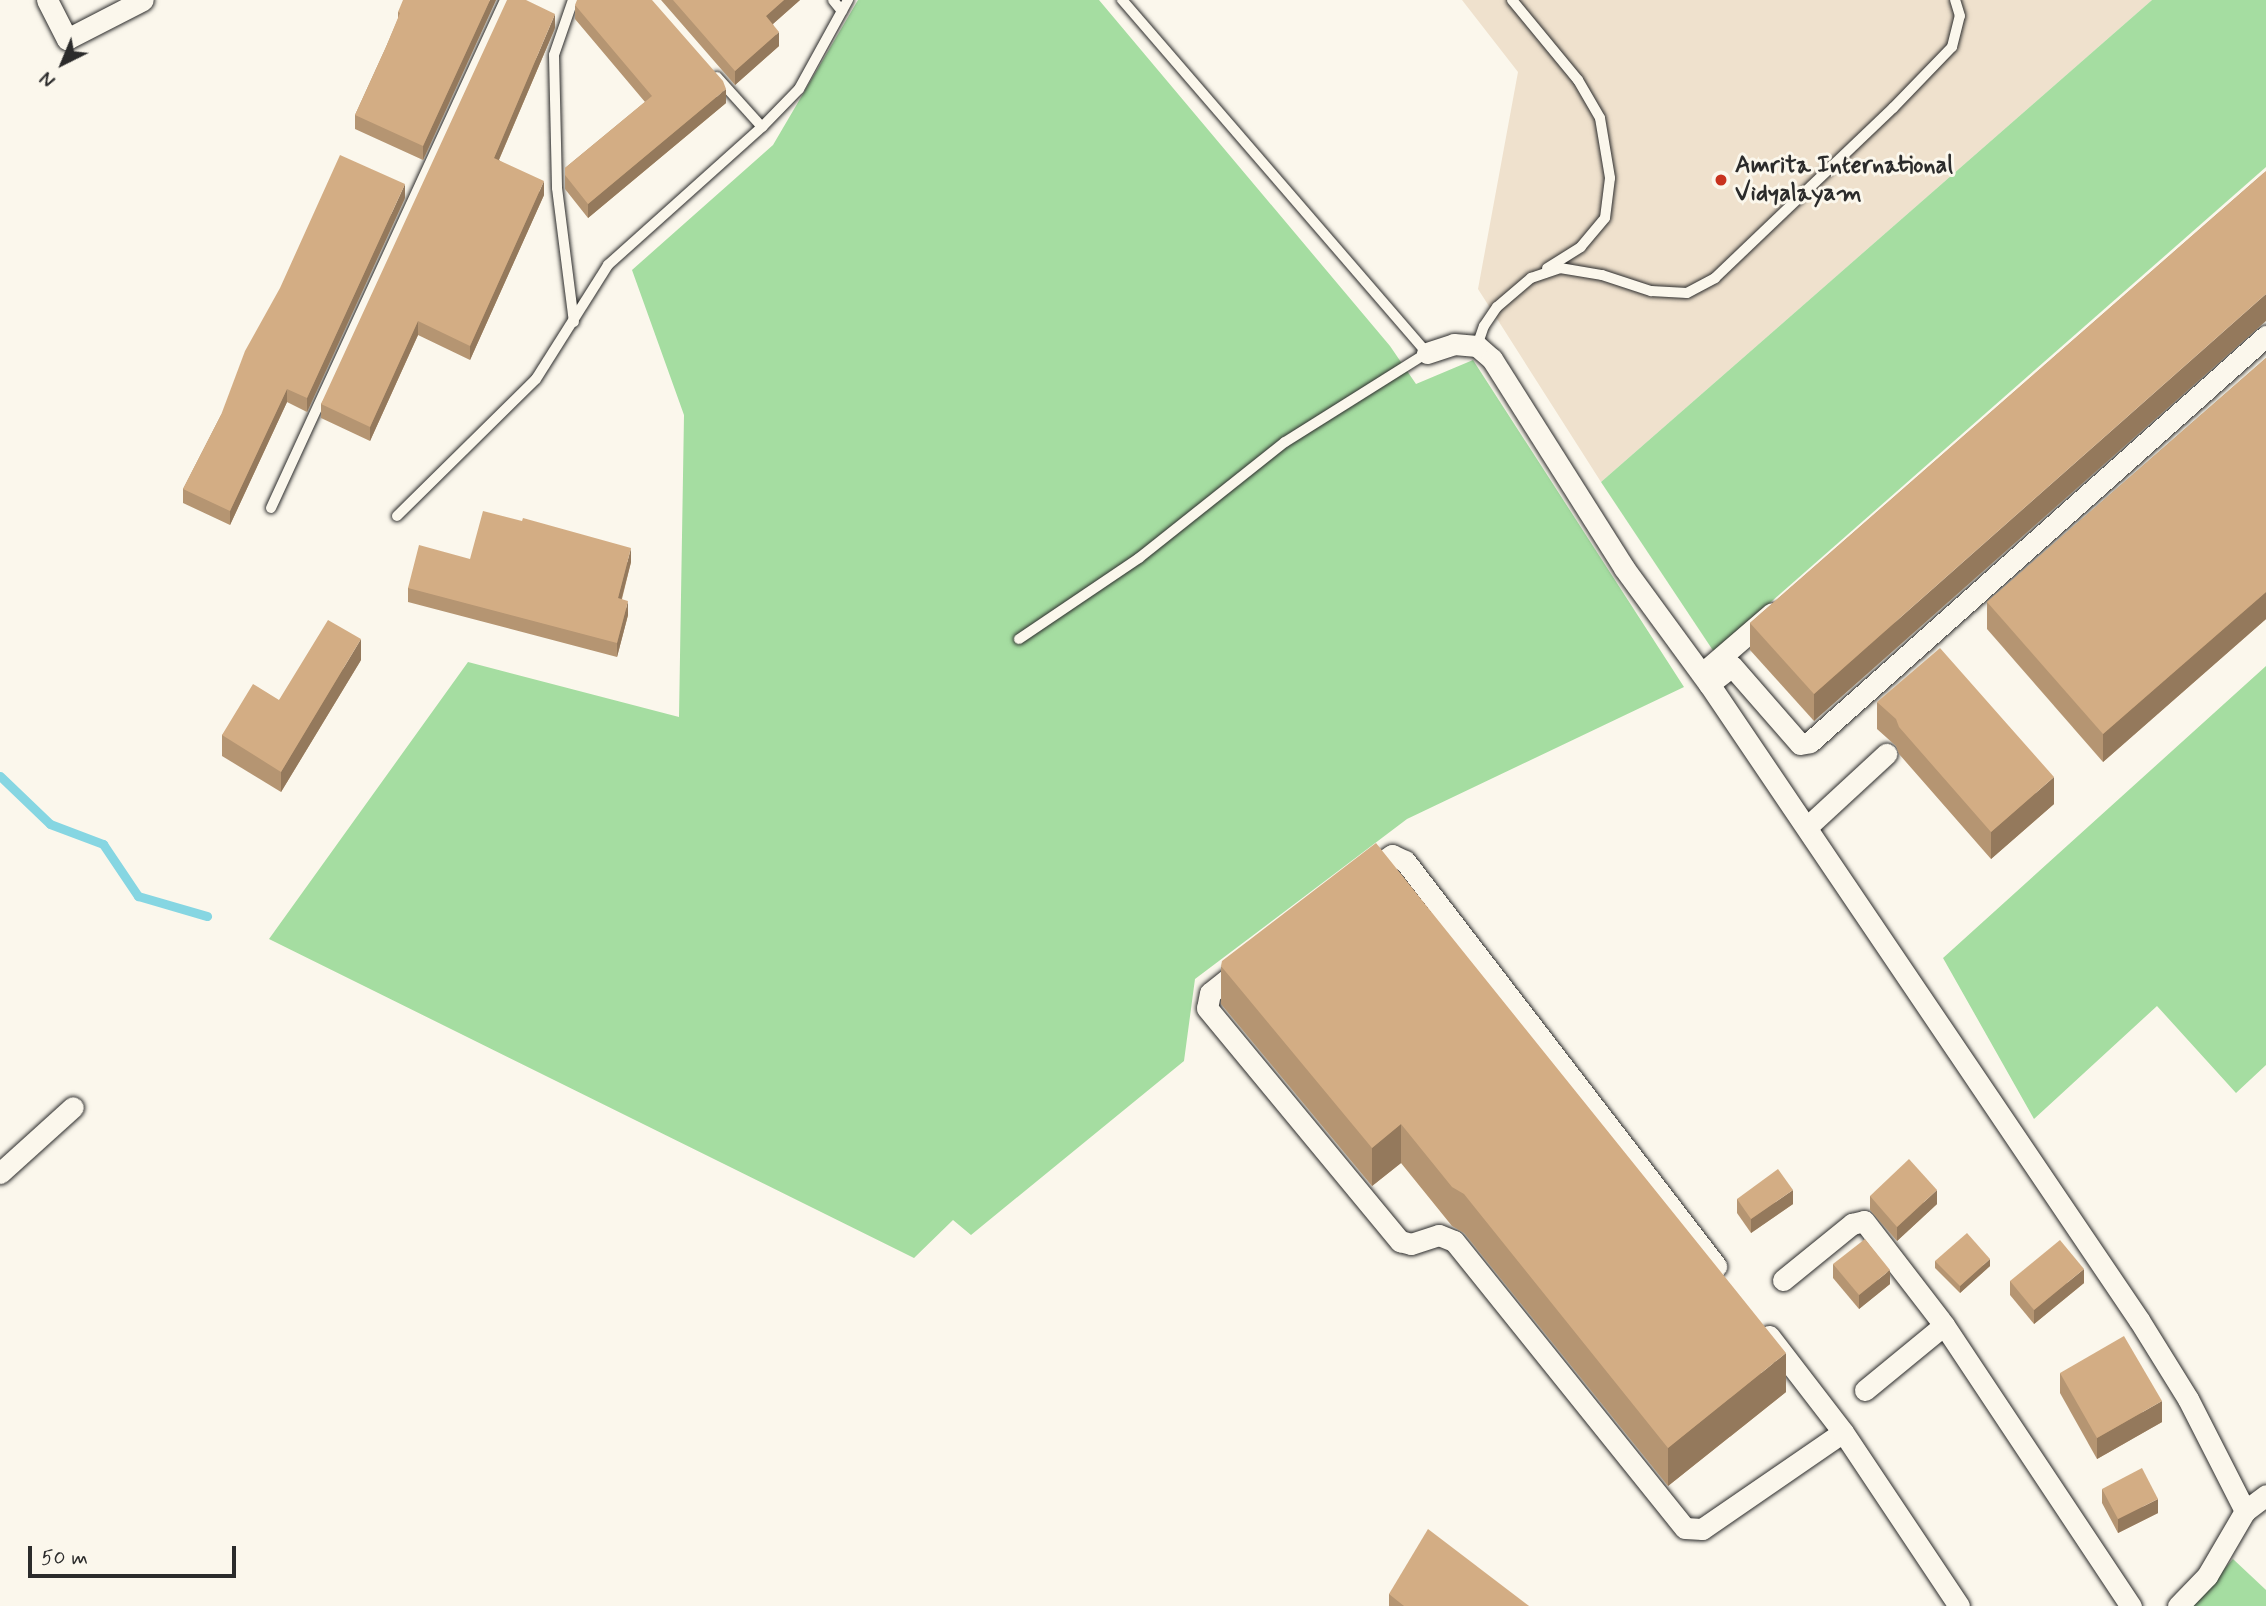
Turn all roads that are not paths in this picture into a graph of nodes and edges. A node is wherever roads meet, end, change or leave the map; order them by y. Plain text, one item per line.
1 (47, 0) edge
2 (143, 0) edge
3 (505, 0) edge
4 (573, 0) edge
5 (833, 0) edge
6 (848, 0) edge
7 (1122, 0) edge
8 (1512, 0) edge
9 (1955, 0) edge
10 (842, 11) junction
11 (710, 68) edge
12 (762, 127) junction
13 (1531, 278) junction
14 (574, 323) junction
15 (2266, 336) edge
16 (1477, 346) junction
17 (1427, 353) junction
18 (271, 508) dead end
19 (397, 516) dead end
20 (1786, 601) edge
21 (1019, 639) dead end
22 (1727, 661) junction
23 (1706, 679) junction
24 (1886, 754) dead end
25 (1807, 827) junction
26 (1353, 883) edge
27 (1265, 951) edge
28 (73, 1107) dead end
29 (0, 1173) edge
30 (1725, 1278) edge
31 (1783, 1280) dead end
32 (1759, 1322) edge
33 (1944, 1325) junction
34 (1866, 1390) dead end
35 (1843, 1432) junction
36 (2266, 1495) edge
37 (2245, 1511) junction
38 (1959, 1606) edge
39 (2131, 1606) edge
40 (2178, 1606) edge

1 - 2 street
3 - 18 lane
4 - 14 lane
5 - 10 lane
6 - 10 lane
7 - 17 lane
8 - 13 lane
9 - 13 lane
10 - 12 lane
11 - 12 lane
12 - 14 lane
13 - 16 lane
14 - 19 lane
15 - 22 street
16 - 17 street
16 - 23 street
17 - 21 lane
20 - 22 street
22 - 23 street
23 - 25 street
24 - 25 street
25 - 37 street
26 - 30 street
27 - 35 street
28 - 29 street
31 - 33 street
32 - 35 street
33 - 34 street
33 - 39 street
35 - 38 street
36 - 37 street
37 - 40 street

